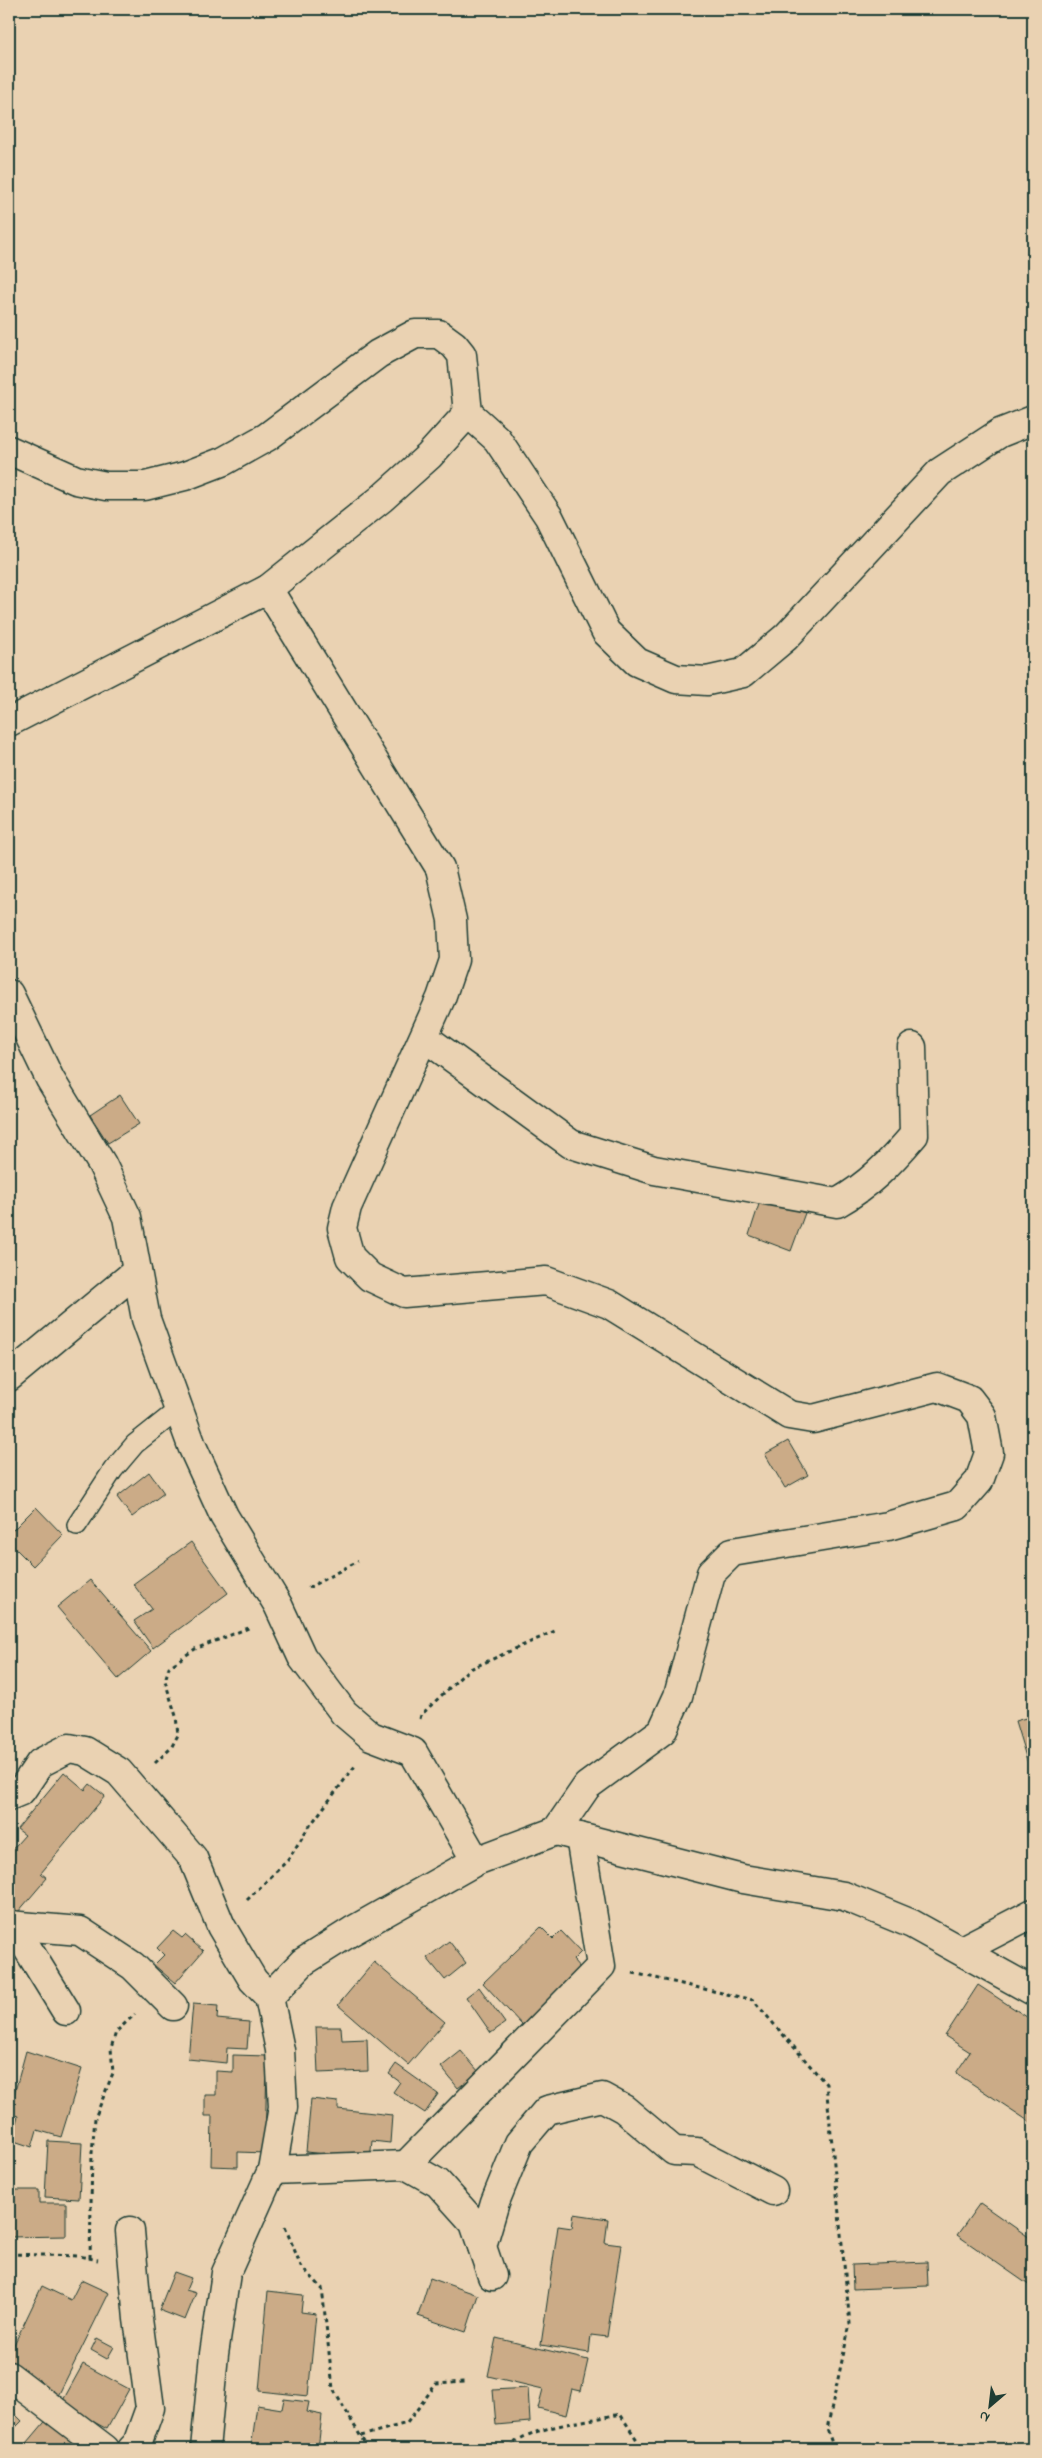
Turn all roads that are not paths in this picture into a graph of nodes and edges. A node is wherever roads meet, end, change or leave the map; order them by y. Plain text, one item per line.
1 (468, 413) junction
2 (1033, 420) edge
3 (9, 450) edge
4 (268, 589) junction
5 (9, 722) edge
6 (9, 994) edge
7 (424, 1037) junction
8 (912, 1046) dead end
9 (137, 1271) junction
10 (9, 1377) edge
11 (179, 1409) junction
12 (77, 1525) dead end
13 (9, 1796) edge
14 (568, 1834) junction
15 (476, 1862) junction
16 (1033, 1913) edge
17 (11, 1925) edge
18 (962, 1950) junction
19 (1033, 1991) edge
20 (269, 1996) junction
21 (166, 1999) road end
22 (66, 2011) dead end
23 (406, 2165) junction
24 (272, 2170) junction
25 (773, 2191) dead end
26 (130, 2231) dead end
27 (482, 2246) junction
28 (492, 2276) dead end
29 (9, 2376) edge
30 (105, 2449) edge
31 (132, 2449) edge
32 (205, 2449) edge

1 - 2 street
1 - 3 street
1 - 4 street
4 - 5 street
4 - 7 street
6 - 9 street
7 - 8 street
7 - 14 street
9 - 10 street
9 - 11 street
11 - 12 lane
11 - 15 street
13 - 20 street
14 - 15 street
14 - 18 street
14 - 23 street
15 - 20 street
16 - 18 street
17 - 21 street
17 - 22 street
18 - 19 street
20 - 24 street
23 - 24 street
23 - 27 street
24 - 32 street
25 - 27 street
26 - 31 street
27 - 28 street
29 - 30 street

